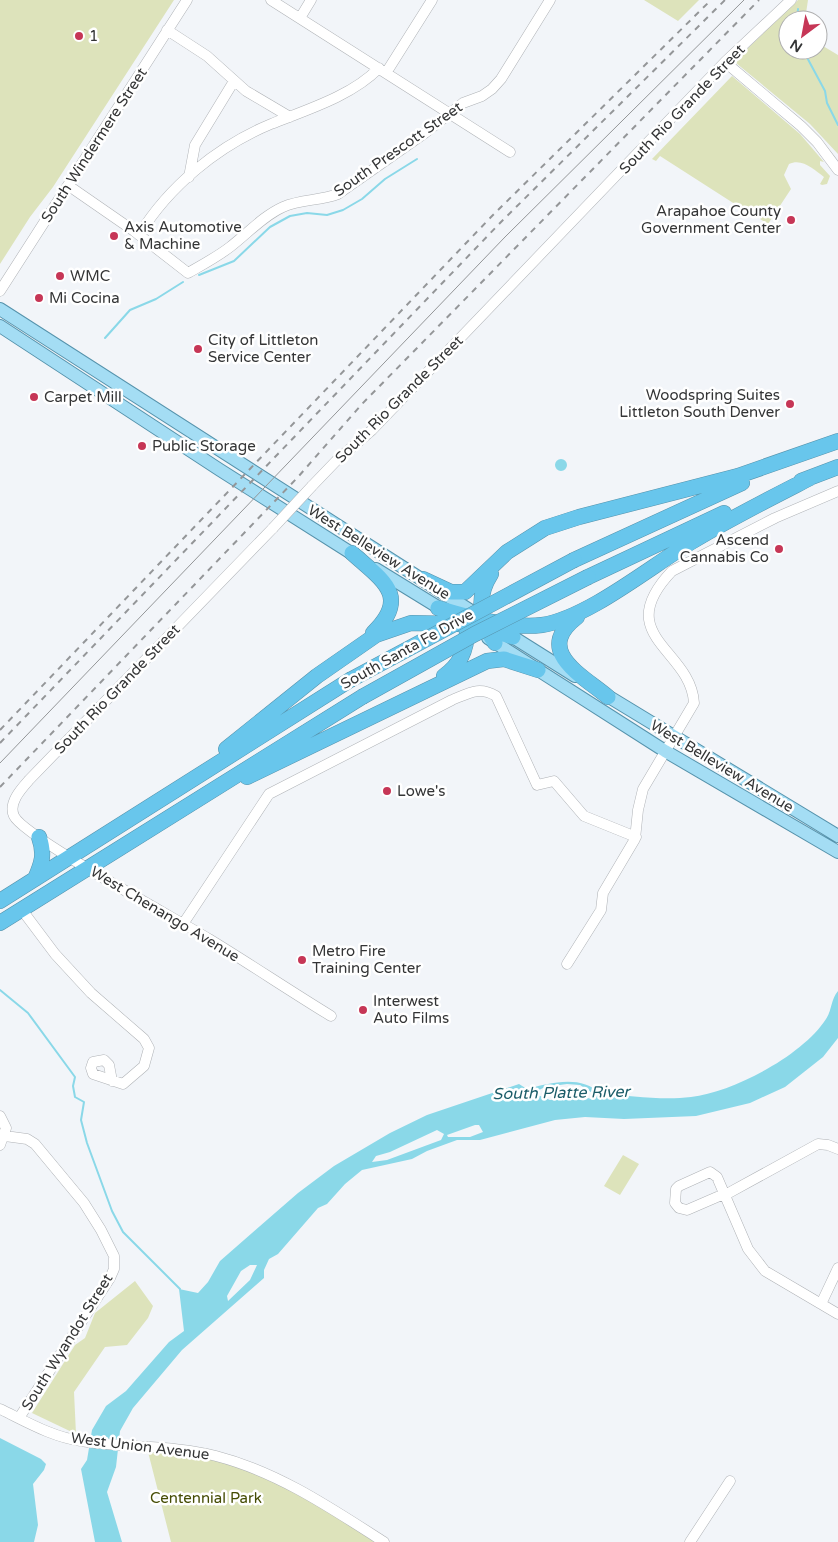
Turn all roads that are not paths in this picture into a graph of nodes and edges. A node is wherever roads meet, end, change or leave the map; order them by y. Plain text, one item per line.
1 (187, 0) edge
2 (271, 0) edge
3 (311, 0) edge
4 (432, 0) edge
5 (550, 0) edge
6 (791, 0) edge
7 (300, 18) junction
8 (167, 30) junction
9 (725, 62) junction
10 (383, 71) junction
11 (234, 81) junction
12 (449, 113) junction
13 (290, 117) junction
14 (510, 152) dead end
15 (838, 170) edge
16 (189, 177) junction
17 (69, 186) junction
18 (139, 235) junction
19 (0, 291) edge
20 (0, 309) edge
21 (0, 326) edge
22 (838, 441) edge
23 (838, 467) edge
24 (810, 478) junction
25 (838, 491) edge
26 (559, 523) junction
27 (352, 553) junction
28 (423, 579) junction
29 (600, 600) junction
30 (438, 608) joint
31 (464, 615) junction
32 (484, 623) junction
33 (513, 637) joint
34 (363, 643) junction
35 (495, 643) junction
36 (538, 670) junction
37 (419, 692) junction
38 (608, 697) junction
39 (673, 738) junction
40 (665, 751) junction
41 (161, 798) junction
42 (13, 803) joint
43 (164, 821) junction
44 (836, 835) edge
45 (39, 837) junction
46 (636, 837) junction
47 (833, 849) edge
48 (70, 857) junction
49 (88, 868) junction
50 (35, 879) junction
51 (0, 901) edge
52 (22, 910) junction
53 (0, 924) edge
54 (184, 924) junction
55 (566, 964) dead end
56 (331, 1016) dead end
57 (112, 1081) dead end
58 (0, 1116) edge
59 (2, 1141) edge
60 (838, 1149) edge
61 (724, 1195) junction
62 (838, 1268) edge
63 (821, 1304) junction
64 (838, 1314) edge
65 (0, 1409) edge
66 (19, 1418) junction
67 (730, 1481) dead end
68 (384, 1542) edge
69 (690, 1542) edge

1 - 8 street, South Windermere Street
2 - 7 street
3 - 7 street
4 - 10 street
5 - 12 street, South Prescott Street
6 - 9 street, South Rio Grande Street
7 - 10 street
8 - 11 street
8 - 17 street, South Windermere Street
9 - 15 street
9 - 42 street, South Rio Grande Street, bridge
10 - 12 street
10 - 13 street
11 - 13 street
11 - 16 street
12 - 14 street
12 - 18 street, South Prescott Street
13 - 16 street
16 - 18 street
17 - 18 street
17 - 19 street, South Windermere Street
20 - 28 main road, West Belleview Avenue
21 - 27 main road, West Belleview Avenue
22 - 26 highway
22 - 41 highway, South Santa Fe Drive, bridge
23 - 24 highway, South Santa Fe Drive
24 - 29 highway
24 - 43 highway, South Santa Fe Drive, bridge
25 - 39 street
26 - 28 highway
26 - 32 highway
27 - 30 main road, West Belleview Avenue
27 - 34 highway
28 - 31 main road, West Belleview Avenue
29 - 32 highway
29 - 38 highway
30 - 31 highway
31 - 32 highway
31 - 32 main road, West Belleview Avenue
31 - 34 highway
31 - 35 main road, West Belleview Avenue
31 - 37 highway
32 - 33 highway
32 - 35 highway
33 - 38 main road, West Belleview Avenue
34 - 41 highway
35 - 36 main road, West Belleview Avenue
36 - 37 highway
36 - 40 main road, West Belleview Avenue
37 - 43 highway
38 - 39 main road, West Belleview Avenue
39 - 40 street
39 - 44 main road, West Belleview Avenue
40 - 46 street
40 - 47 main road, West Belleview Avenue
41 - 48 highway, South Santa Fe Drive
42 - 45 street, West Chenango Avenue
43 - 49 highway, South Santa Fe Drive
45 - 48 street, West Chenango Avenue
45 - 50 highway
46 - 54 street
46 - 55 street
48 - 49 street, West Chenango Avenue
48 - 50 highway, South Santa Fe Drive
49 - 52 highway, South Santa Fe Drive
49 - 54 street, West Chenango Avenue
50 - 51 highway, South Santa Fe Drive
52 - 53 highway, South Santa Fe Drive
52 - 57 street
54 - 56 street, West Chenango Avenue
58 - 59 street
59 - 66 street, South Wyandot Street
60 - 61 street
61 - 61 street
61 - 63 street
62 - 63 street
63 - 64 street
65 - 66 street, West Union Avenue
66 - 68 street, West Union Avenue
67 - 69 street

